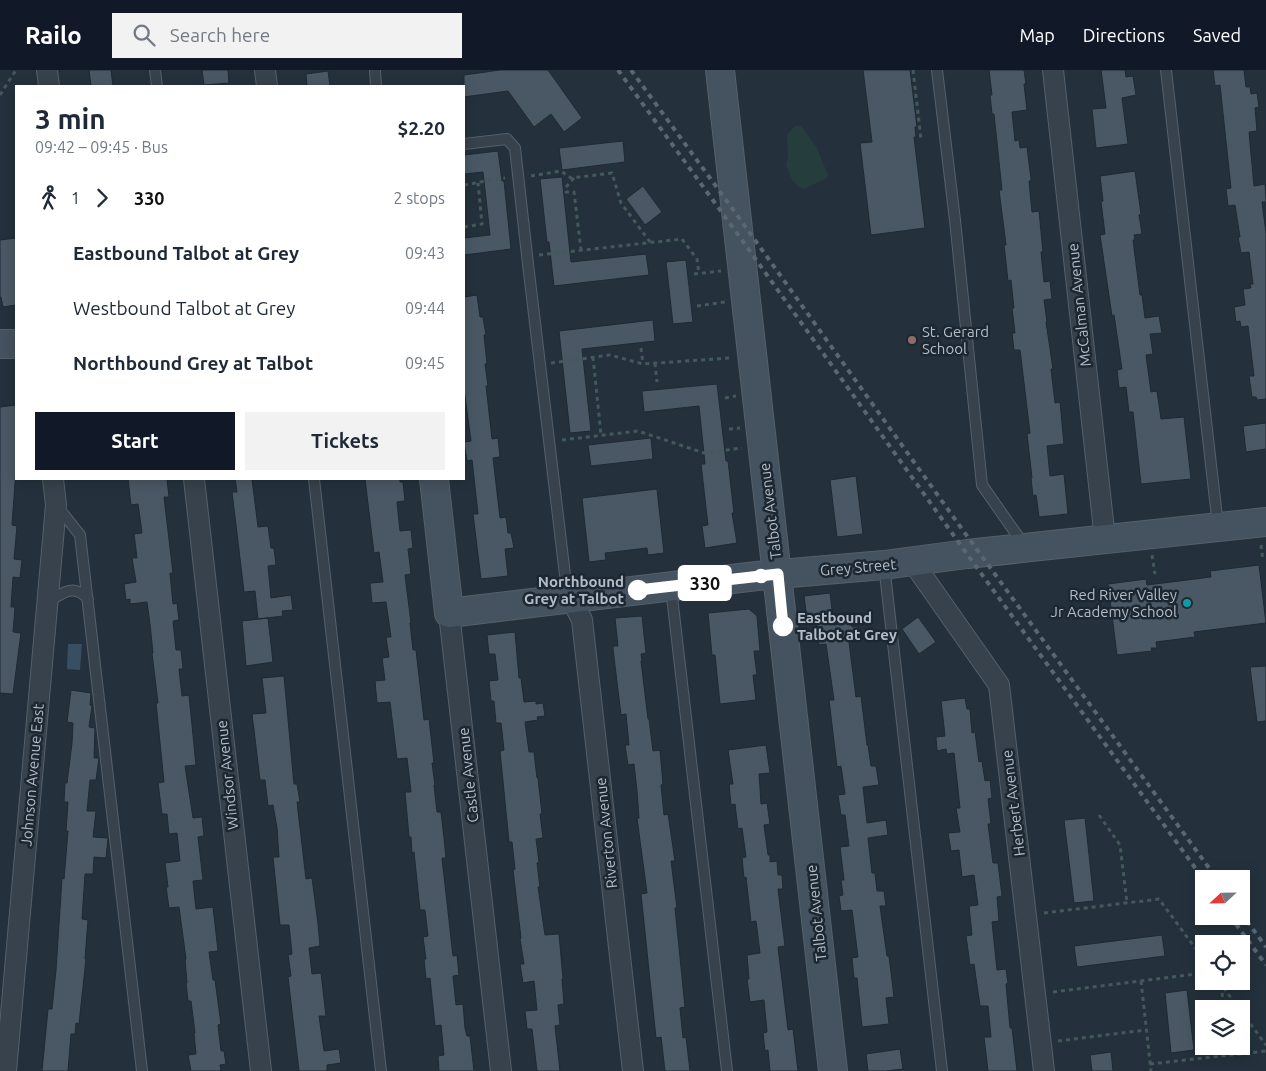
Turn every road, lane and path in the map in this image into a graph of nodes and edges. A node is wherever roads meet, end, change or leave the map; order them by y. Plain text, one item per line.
1 (16, 70) edge
2 (47, 70) edge
3 (155, 70) edge
4 (265, 70) edge
5 (374, 70) edge
6 (720, 70) edge
7 (913, 70) edge
8 (937, 70) edge
9 (1053, 70) edge
10 (1166, 70) edge
11 (49, 85) edge
12 (157, 85) edge
13 (267, 85) edge
14 (376, 85) edge
15 (0, 95) edge
16 (921, 139) dead end
17 (465, 144) edge
18 (518, 177) junction
19 (575, 178) junction
20 (478, 183) junction
21 (465, 185) edge
22 (465, 227) edge
23 (650, 242) junction
24 (581, 250) junction
25 (527, 256) junction
26 (722, 271) dead end
27 (694, 274) dead end
28 (699, 274) junction
29 (726, 302) dead end
30 (697, 306) dead end
31 (0, 344) edge
32 (15, 344) edge
33 (641, 348) dead end
34 (593, 357) junction
35 (732, 358) dead end
36 (655, 363) junction
37 (540, 364) junction
38 (643, 364) junction
39 (657, 382) dead end
40 (736, 396) dead end
41 (725, 398) dead end
42 (740, 428) dead end
43 (728, 430) dead end
44 (601, 435) junction
45 (549, 442) junction
46 (742, 448) dead end
47 (53, 480) edge
48 (194, 480) edge
49 (314, 480) edge
50 (434, 480) edge
51 (56, 505) junction
52 (1218, 527) junction
53 (1264, 532) edge
54 (1105, 539) junction
55 (1026, 548) junction
56 (912, 561) junction
57 (1263, 561) dead end
58 (884, 565) junction
59 (778, 574) junction
60 (671, 587) junction
61 (571, 598) junction
62 (88, 599) junction
63 (48, 602) junction
64 (450, 613) junction
65 (1099, 815) dead end
66 (1127, 903) junction
67 (1041, 913) dead end
68 (1195, 948) edge
69 (1195, 974) edge
70 (1140, 981) junction
71 (1050, 992) dead end
72 (1250, 1023) edge
73 (1146, 1030) junction
74 (1055, 1041) dead end
75 (1266, 1045) edge
76 (1266, 1051) edge
77 (1250, 1053) edge
78 (1229, 1055) edge
79 (1150, 1064) junction
80 (6, 1071) edge
81 (142, 1071) edge
82 (261, 1071) edge
83 (381, 1071) edge
84 (501, 1071) edge
85 (633, 1071) edge
86 (727, 1071) edge
87 (833, 1071) edge
88 (942, 1071) edge
89 (1044, 1071) edge
90 (1151, 1071) edge

1 - 15 path
2 - 11 street
3 - 12 lane
4 - 13 street
5 - 14 lane
6 - 59 street, Talbot Avenue
7 - 16 path
8 - 55 lane
9 - 54 street, McCalman Avenue
10 - 52 lane
17 - 18 lane
18 - 19 path
18 - 20 path
18 - 25 lane
19 - 23 path
19 - 24 path
20 - 21 path
20 - 22 path
23 - 24 path
23 - 28 path
24 - 25 path
25 - 37 lane
26 - 28 path
27 - 28 path
29 - 30 path
31 - 32 street
33 - 38 path
34 - 37 path
34 - 38 path
34 - 44 path
35 - 36 path
36 - 38 path
36 - 39 path
37 - 45 lane
40 - 41 path
42 - 43 path
44 - 45 path
44 - 46 path
45 - 61 lane
47 - 51 street, Johnson Avenue East
48 - 82 street, Windsor Avenue
49 - 83 lane
50 - 64 street, Castle Avenue
51 - 62 lane
51 - 63 street, Johnson Avenue East
52 - 53 street, Grey Street
52 - 54 street, Grey Street
53 - 57 path
54 - 55 street, Grey Street
55 - 56 street, Grey Street
56 - 58 street, Grey Street
56 - 89 street, Herbert Avenue
58 - 59 street, Grey Street
58 - 88 lane
59 - 60 street, Grey Street
59 - 87 street, Talbot Avenue
60 - 61 street, Grey Street
60 - 86 lane
61 - 64 street, Grey Street
61 - 85 street, Riverton Avenue
62 - 63 lane
62 - 81 lane
63 - 80 street, Johnson Avenue East
64 - 84 street, Castle Avenue
65 - 66 path
66 - 67 path
66 - 68 path
69 - 70 path
70 - 71 path
70 - 73 path
72 - 75 path
73 - 74 path
73 - 79 path
76 - 77 path
78 - 79 path
79 - 90 path

